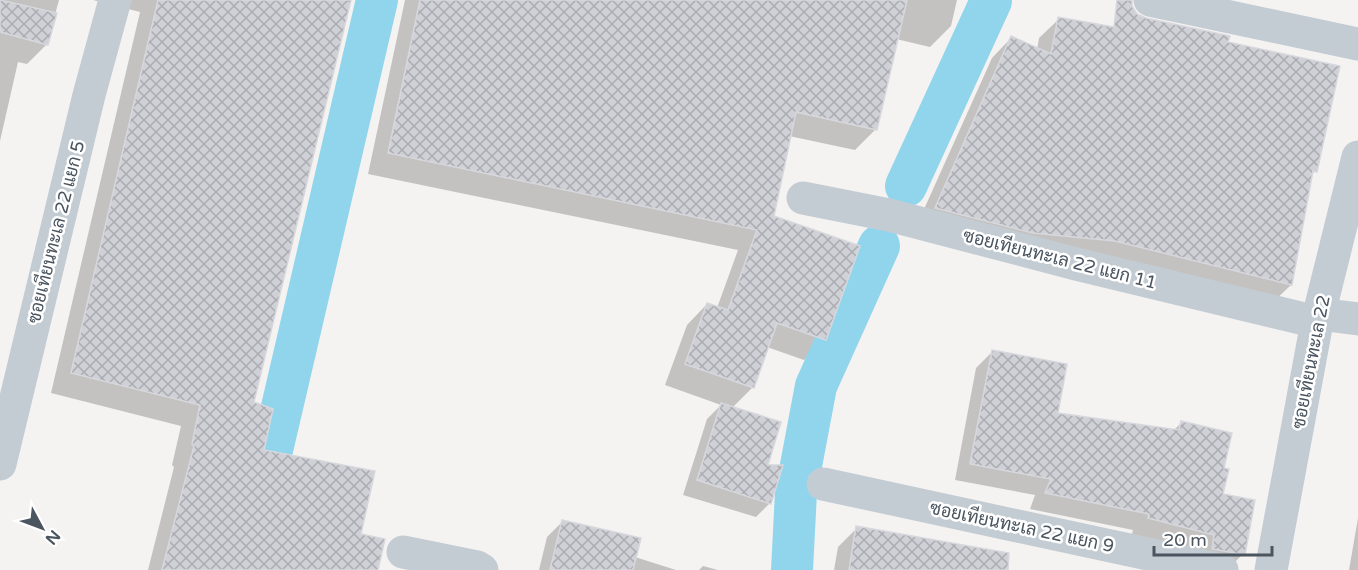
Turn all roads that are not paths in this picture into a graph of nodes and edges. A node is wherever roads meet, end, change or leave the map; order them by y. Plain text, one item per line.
1 (115, 0) edge
2 (1150, 0) edge
3 (1358, 44) edge
4 (1358, 157) edge
5 (803, 198) dead end
6 (1318, 318) junction
7 (1358, 319) edge
8 (0, 464) edge
9 (823, 484) dead end
10 (403, 552) dead end
11 (482, 570) edge
12 (1222, 570) edge
13 (1272, 570) edge

1 - 8 street, ซอยเทียนทะเล 22 แยก 5
2 - 3 street
4 - 6 street, ซอยเทียนทะเล 22
5 - 6 street, ซอยเทียนทะเล 22 แยก 11
6 - 7 street, ซอยเทียนทะเล 22 แยก 11
6 - 13 street, ซอยเทียนทะเล 22
9 - 12 street, ซอยเทียนทะเล 22 แยก 9
10 - 11 street

